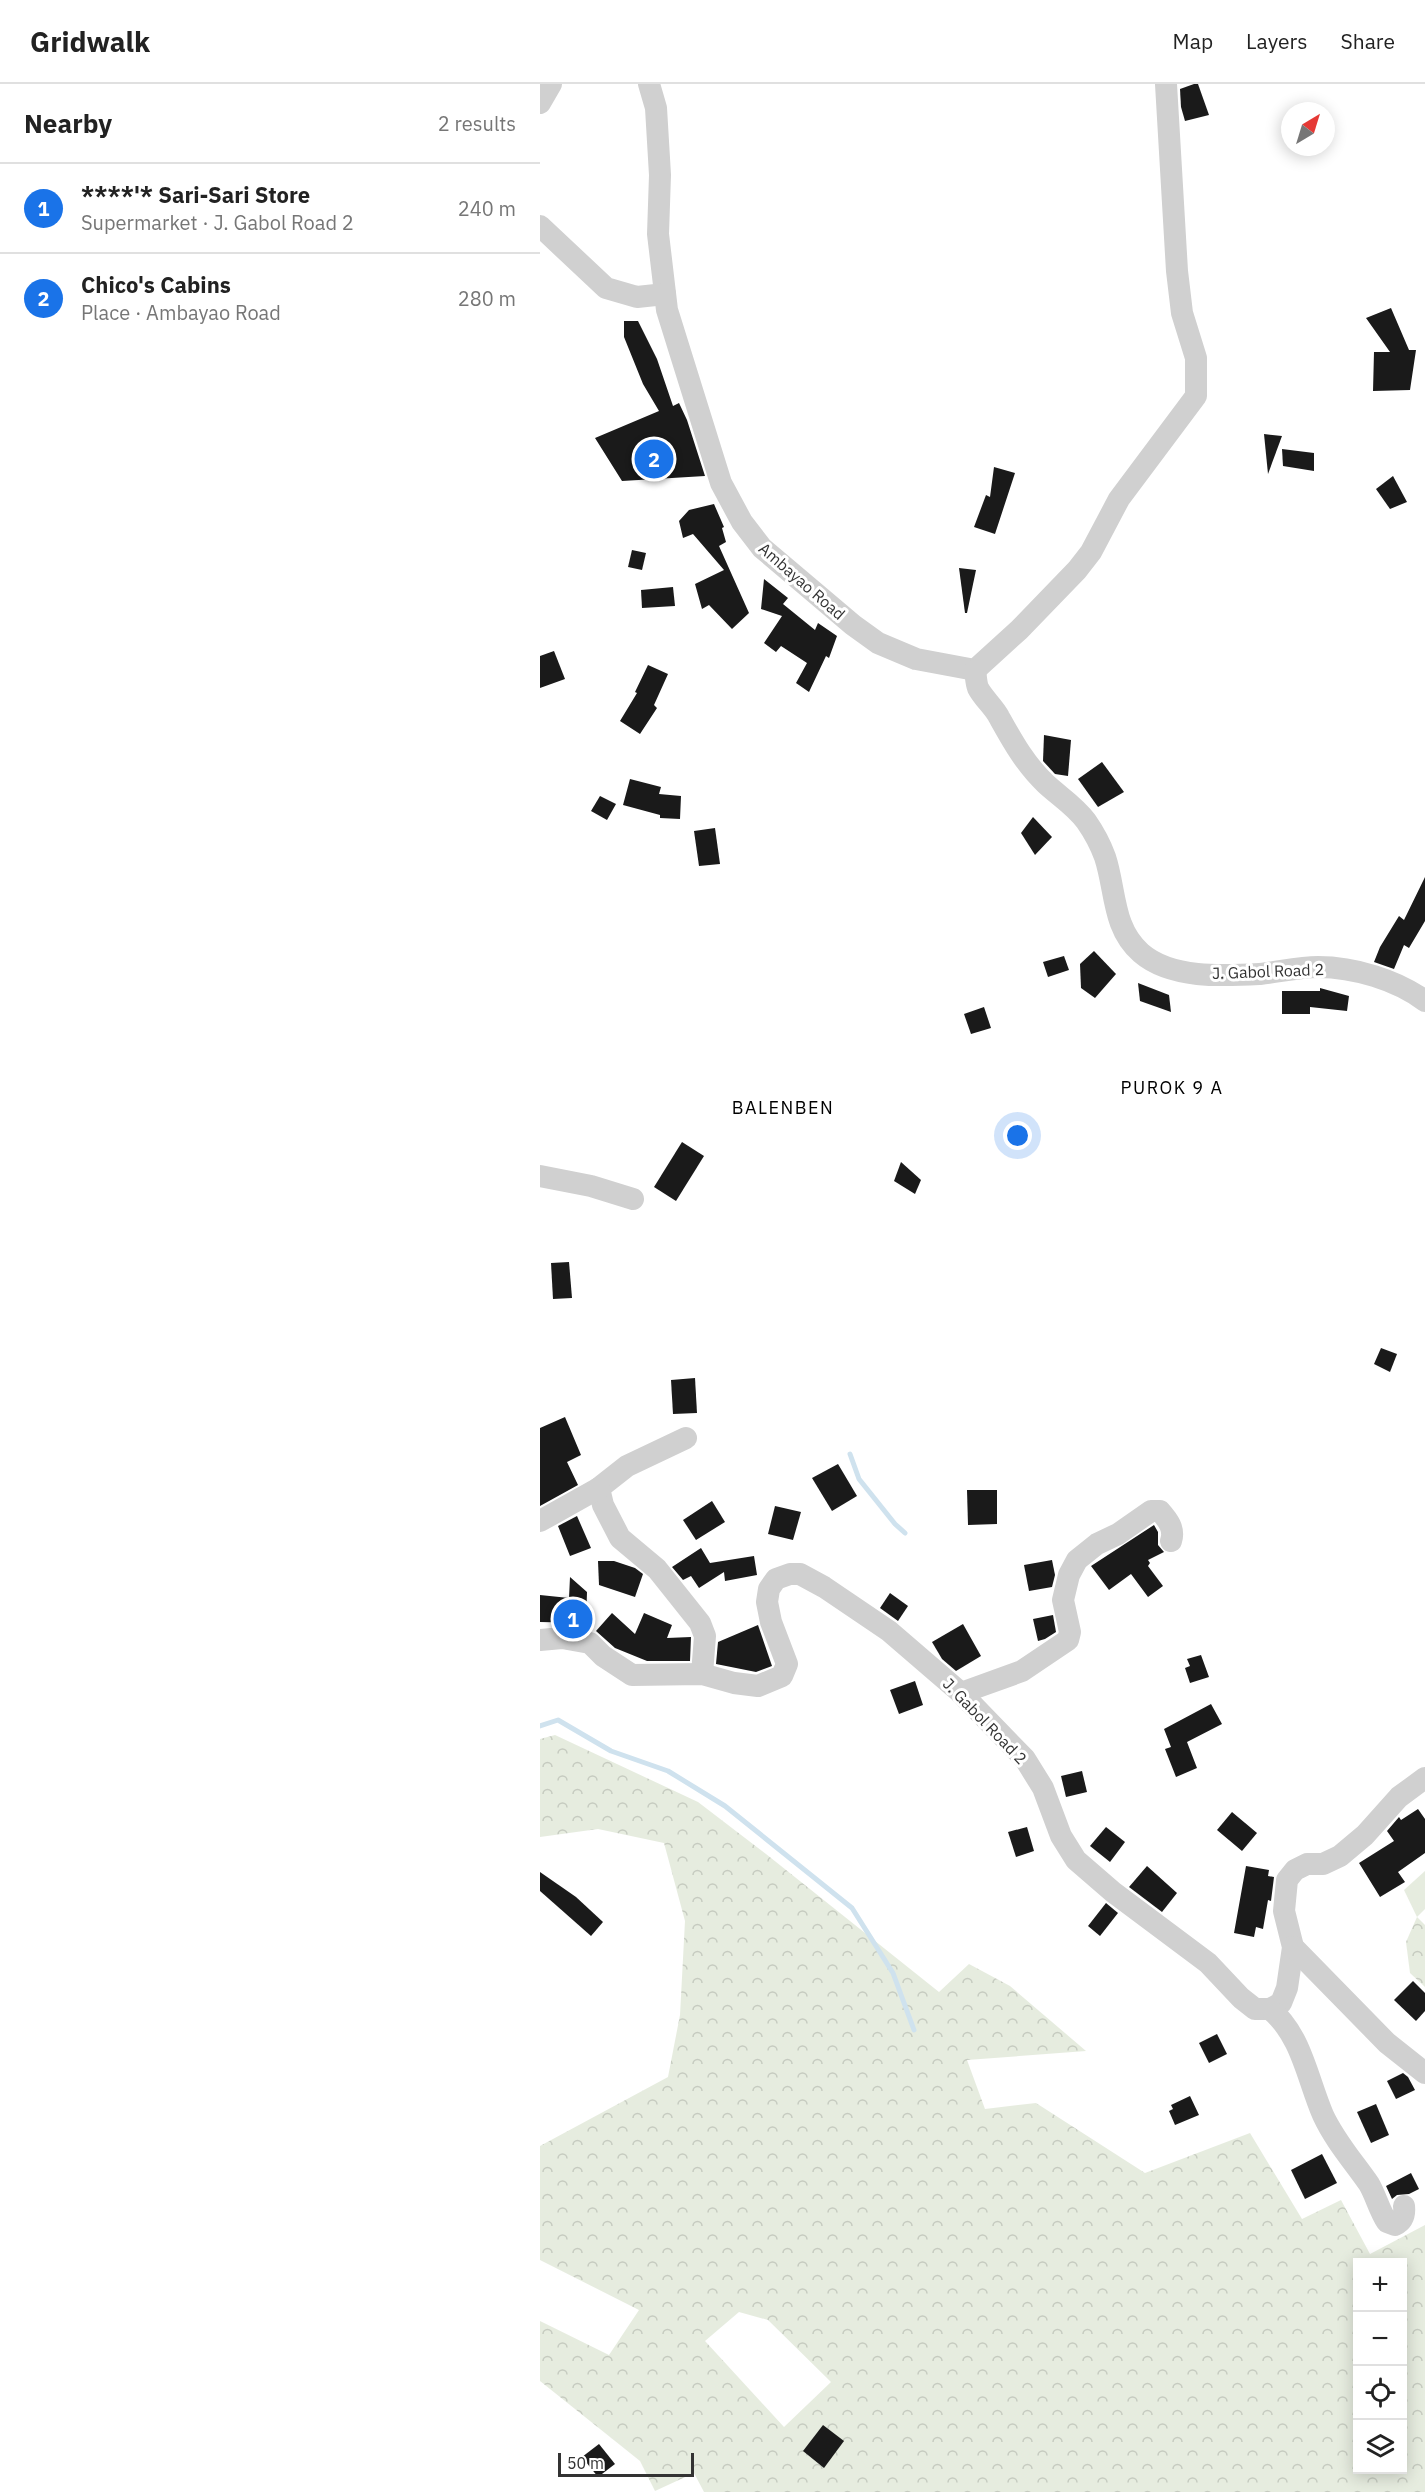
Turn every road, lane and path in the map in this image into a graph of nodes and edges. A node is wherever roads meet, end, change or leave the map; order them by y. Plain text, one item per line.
1 (551, 84) edge
2 (649, 84) edge
3 (1166, 84) edge
4 (540, 103) edge
5 (540, 226) edge
6 (665, 294) junction
7 (975, 670) junction
8 (1425, 1001) edge
9 (540, 1176) edge
10 (633, 1199) dead end
11 (686, 1438) dead end
12 (599, 1488) junction
13 (540, 1521) edge
14 (1172, 1541) dead end
15 (540, 1640) edge
16 (702, 1674) junction
17 (961, 1693) junction
18 (1425, 1778) edge
19 (1293, 1947) junction
20 (1270, 2009) junction
21 (1425, 2073) edge
22 (1404, 2206) dead end

1 - 4 street
2 - 6 street, Ambayao Road
3 - 7 street
5 - 6 street
6 - 7 street, Ambayao Road
7 - 8 street, J. Gabol Road 2
9 - 10 street
11 - 12 street
12 - 13 street
12 - 16 street
14 - 17 street
15 - 16 street, J. Gabol Road 2
16 - 17 street, J. Gabol Road 2
17 - 20 street, J. Gabol Road 2
18 - 19 street
19 - 20 street
19 - 21 street
20 - 22 street

